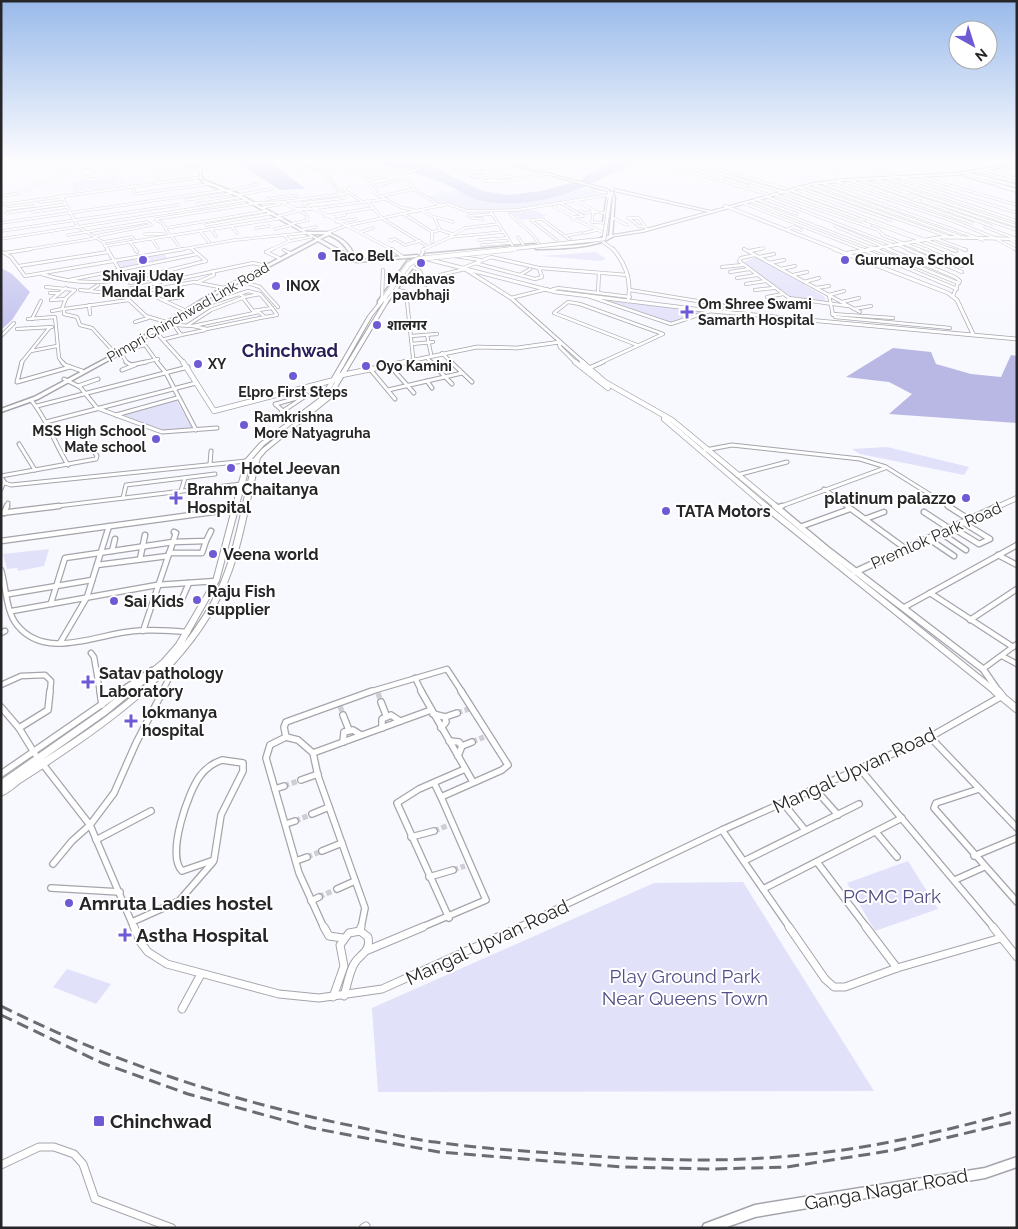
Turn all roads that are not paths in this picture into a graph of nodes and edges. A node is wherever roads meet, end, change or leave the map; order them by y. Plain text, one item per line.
1 (34, 218) edge
2 (86, 218) edge
3 (133, 218) edge
4 (160, 218) edge
5 (220, 218) edge
6 (243, 218) edge
7 (273, 218) edge
8 (282, 218) edge
9 (307, 218) edge
10 (331, 218) edge
11 (411, 218) edge
12 (435, 218) edge
13 (439, 218) edge
14 (479, 218) edge
15 (495, 218) edge
16 (515, 218) edge
17 (573, 218) edge
18 (592, 218) edge
19 (605, 218) edge
20 (607, 218) edge
21 (613, 218) joint
22 (628, 218) edge
23 (640, 218) edge
24 (681, 218) edge
25 (683, 218) edge
26 (757, 218) edge
27 (785, 218) edge
28 (796, 218) edge
29 (827, 218) edge
30 (840, 218) edge
31 (869, 218) edge
32 (886, 218) edge
33 (899, 218) edge
34 (905, 218) edge
35 (922, 218) edge
36 (936, 218) edge
37 (946, 218) edge
38 (958, 218) edge
39 (970, 218) edge
40 (982, 218) edge
41 (994, 218) edge
42 (156, 219) joint
43 (356, 219) dead end
44 (383, 219) joint
45 (482, 219) dead end
46 (74, 220) junction
47 (891, 220) dead end
48 (867, 221) dead end
49 (337, 222) junction
50 (453, 222) dead end
51 (862, 222) dead end
52 (1, 223) edge
53 (251, 223) junction
54 (605, 223) junction
55 (903, 223) dead end
56 (972, 223) dead end
57 (292, 224) junction
58 (498, 224) junction
59 (978, 224) dead end
60 (206, 225) dead end
61 (231, 226) junction
62 (269, 226) dead end
63 (345, 226) junction
64 (627, 226) dead end
65 (834, 226) dead end
66 (991, 226) dead end
67 (1017, 226) edge
68 (78, 227) junction
69 (316, 227) dead end
70 (474, 227) junction
71 (166, 228) junction
72 (373, 228) dead end
73 (462, 228) junction
74 (647, 228) junction
75 (211, 229) junction
76 (275, 229) dead end
77 (300, 230) junction
78 (440, 230) junction
79 (597, 230) junction
80 (786, 230) junction
81 (801, 230) dead end
82 (1017, 230) edge
83 (1, 231) edge
84 (200, 231) junction
85 (237, 232) dead end
86 (330, 232) junction
87 (361, 232) junction
88 (432, 232) junction
89 (503, 232) junction
90 (90, 233) junction
91 (305, 233) junction
92 (145, 234) dead end
93 (466, 234) junction
94 (477, 234) junction
95 (68, 235) dead end
96 (170, 235) junction
97 (284, 235) junction
98 (451, 235) junction
99 (216, 236) dead end
100 (565, 236) junction
101 (611, 236) junction
102 (97, 237) junction
103 (261, 237) junction
104 (311, 237) junction
105 (518, 237) dead end
106 (603, 237) junction
107 (942, 237) junction
108 (152, 238) junction
109 (507, 238) junction
110 (934, 238) junction
111 (952, 238) junction
112 (1, 239) edge
113 (926, 239) junction
114 (965, 239) junction
115 (317, 240) junction
116 (479, 240) junction
117 (557, 240) dead end
118 (920, 240) junction
119 (983, 240) junction
120 (990, 240) junction
121 (999, 240) junction
122 (1017, 240) edge
123 (135, 241) junction
124 (290, 241) junction
125 (392, 241) dead end
126 (420, 241) junction
127 (913, 241) junction
128 (104, 242) junction
129 (130, 242) junction
130 (209, 242) dead end
131 (241, 242) dead end
132 (432, 242) junction
133 (573, 242) junction
134 (510, 243) junction
135 (903, 243) junction
136 (325, 244) junction
137 (895, 244) junction
138 (178, 245) dead end
139 (306, 245) junction
140 (482, 245) junction
141 (105, 246) junction
142 (428, 246) junction
143 (524, 246) junction
144 (540, 246) junction
145 (883, 246) junction
146 (158, 248) dead end
147 (191, 248) junction
148 (514, 248) junction
149 (764, 248) dead end
150 (873, 248) junction
151 (744, 249) dead end
152 (284, 250) dead end
153 (860, 250) junction
154 (966, 250) dead end
155 (1017, 250) edge
156 (1, 251) edge
157 (485, 251) junction
158 (749, 251) junction
159 (956, 251) dead end
160 (108, 252) junction
161 (137, 252) dead end
162 (5, 253) junction
163 (290, 253) junction
164 (846, 253) junction
165 (198, 254) junction
166 (774, 254) dead end
167 (449, 255) junction
168 (755, 255) junction
169 (419, 256) junction
170 (404, 257) junction
171 (428, 257) junction
172 (759, 257) junction
173 (279, 258) junction
174 (354, 260) junction
175 (409, 260) junction
176 (480, 260) junction
177 (784, 260) dead end
178 (961, 260) dead end
179 (114, 261) junction
180 (415, 262) junction
181 (223, 263) dead end
182 (770, 263) junction
183 (172, 264) dead end
184 (475, 264) junction
185 (743, 265) junction
186 (19, 266) junction
187 (163, 266) dead end
188 (266, 266) junction
189 (411, 266) junction
190 (795, 266) dead end
191 (962, 266) dead end
192 (722, 267) dead end
193 (176, 268) junction
194 (228, 268) junction
195 (538, 268) junction
196 (465, 269) junction
197 (749, 269) junction
198 (781, 269) junction
199 (118, 270) junction
200 (166, 270) junction
201 (383, 270) dead end
202 (530, 270) dead end
203 (213, 271) junction
204 (730, 272) dead end
205 (807, 272) dead end
206 (962, 272) dead end
207 (41, 273) junction
208 (599, 273) junction
209 (440, 275) dead end
210 (520, 275) junction
211 (628, 275) junction
212 (757, 275) junction
213 (793, 275) junction
214 (134, 277) junction
215 (183, 278) junction
216 (737, 278) dead end
217 (819, 278) dead end
218 (126, 279) junction
219 (240, 280) junction
220 (511, 280) junction
221 (66, 281) junction
222 (766, 281) junction
223 (138, 282) junction
224 (804, 282) junction
225 (130, 283) dead end
226 (196, 283) junction
227 (746, 284) dead end
228 (959, 284) junction
229 (98, 285) junction
230 (382, 285) junction
231 (426, 285) dead end
232 (390, 286) junction
233 (829, 286) dead end
234 (46, 287) dead end
235 (66, 288) junction
236 (222, 288) junction
237 (774, 288) junction
238 (816, 288) junction
239 (128, 289) junction
240 (162, 289) junction
241 (395, 289) junction
242 (957, 289) junction
243 (80, 290) dead end
244 (549, 290) junction
245 (630, 290) junction
246 (755, 290) dead end
247 (89, 291) junction
248 (844, 292) dead end
249 (50, 293) dead end
250 (59, 293) junction
251 (598, 293) junction
252 (239, 294) junction
253 (260, 294) junction
254 (783, 294) junction
255 (584, 295) junction
256 (829, 295) junction
257 (767, 296) dead end
258 (953, 296) junction
259 (146, 297) dead end
260 (181, 297) dead end
261 (244, 297) junction
262 (511, 298) junction
263 (789, 298) junction
264 (859, 298) dead end
265 (66, 299) junction
266 (629, 299) junction
267 (162, 300) junction
268 (383, 300) junction
269 (574, 300) dead end
270 (730, 300) dead end
271 (41, 302) dead end
272 (111, 302) junction
273 (808, 302) junction
274 (842, 302) junction
275 (831, 304) junction
276 (89, 305) junction
277 (725, 306) junction
278 (848, 306) junction
279 (871, 306) dead end
280 (278, 307) dead end
281 (788, 307) dead end
282 (110, 308) dead end
283 (272, 308) junction
284 (63, 309) junction
285 (807, 309) dead end
286 (854, 309) junction
287 (186, 310) junction
288 (194, 310) junction
289 (52, 311) dead end
290 (712, 311) junction
291 (724, 311) junction
292 (860, 312) dead end
293 (90, 314) dead end
294 (834, 314) junction
295 (370, 316) junction
296 (378, 316) junction
297 (265, 317) junction
298 (148, 318) junction
299 (893, 318) dead end
300 (28, 319) dead end
301 (32, 319) junction
302 (833, 320) junction
303 (135, 322) dead end
304 (167, 322) junction
305 (14, 323) dead end
306 (175, 325) junction
307 (188, 325) junction
308 (193, 326) junction
309 (50, 327) junction
310 (56, 327) junction
311 (950, 328) dead end
312 (17, 329) dead end
313 (206, 329) junction
314 (156, 330) junction
315 (972, 333) junction
316 (437, 334) dead end
317 (181, 335) junction
318 (427, 335) junction
319 (1, 336) edge
320 (411, 336) junction
321 (1017, 338) edge
322 (165, 339) junction
323 (428, 342) junction
324 (433, 342) dead end
325 (559, 342) junction
326 (412, 344) junction
327 (637, 344) junction
328 (57, 346) junction
329 (31, 350) junction
330 (118, 353) junction
331 (442, 353) junction
332 (430, 354) dead end
333 (413, 357) dead end
334 (158, 359) junction
335 (428, 359) dead end
336 (406, 361) junction
337 (136, 365) junction
338 (70, 367) junction
339 (188, 367) junction
340 (391, 367) dead end
341 (412, 368) dead end
342 (589, 368) junction
343 (370, 369) junction
344 (122, 370) dead end
345 (81, 371) junction
346 (166, 373) junction
347 (462, 373) junction
348 (445, 377) junction
349 (98, 379) dead end
350 (337, 379) junction
351 (65, 380) junction
352 (427, 381) junction
353 (196, 382) junction
354 (472, 382) dead end
355 (452, 384) dead end
356 (78, 386) junction
357 (407, 386) junction
358 (172, 388) junction
359 (303, 388) junction
360 (432, 388) dead end
361 (388, 390) junction
362 (85, 393) junction
363 (414, 393) dead end
364 (307, 395) junction
365 (177, 398) junction
366 (395, 399) dead end
367 (31, 400) junction
368 (37, 406) junction
369 (97, 408) junction
370 (1, 410) edge
371 (282, 410) junction
372 (116, 415) junction
373 (296, 419) junction
374 (46, 422) junction
375 (217, 428) dead end
376 (196, 430) junction
377 (83, 436) dead end
378 (19, 444) dead end
379 (704, 450) junction
380 (211, 452) dead end
381 (226, 456) dead end
382 (248, 460) junction
383 (256, 460) junction
384 (787, 462) dead end
385 (224, 463) junction
386 (210, 464) junction
387 (68, 465) junction
388 (196, 466) junction
389 (182, 467) junction
390 (886, 467) junction
391 (35, 470) junction
392 (156, 470) junction
393 (215, 474) dead end
394 (737, 475) junction
395 (1, 477) edge
396 (194, 477) junction
397 (179, 478) junction
398 (184, 478) junction
399 (4, 482) junction
400 (153, 482) junction
401 (241, 484) junction
402 (824, 489) junction
403 (1, 490) edge
404 (181, 491) junction
405 (123, 498) junction
406 (1017, 498) edge
407 (8, 503) dead end
408 (776, 508) junction
409 (235, 509) junction
410 (850, 509) junction
411 (884, 512) dead end
412 (924, 512) dead end
413 (3, 513) edge
414 (864, 519) junction
415 (970, 520) junction
416 (964, 523) junction
417 (109, 526) junction
418 (800, 527) junction
419 (951, 529) junction
420 (211, 531) dead end
421 (174, 532) dead end
422 (940, 534) junction
423 (145, 535) dead end
424 (115, 539) dead end
425 (929, 539) junction
426 (1, 541) edge
427 (206, 541) junction
428 (173, 542) junction
429 (954, 544) dead end
430 (1017, 545) edge
431 (142, 546) junction
432 (906, 549) junction
433 (966, 550) dead end
434 (112, 551) junction
435 (100, 553) junction
436 (169, 554) junction
437 (998, 555) junction
438 (954, 556) dead end
439 (140, 559) junction
440 (96, 565) junction
441 (1017, 565) edge
442 (1, 570) edge
443 (856, 571) junction
444 (849, 574) junction
445 (92, 580) junction
446 (216, 581) junction
447 (189, 583) junction
448 (158, 585) junction
449 (56, 586) junction
450 (1017, 589) edge
451 (9, 594) junction
452 (930, 594) junction
453 (87, 597) junction
454 (182, 599) dead end
455 (51, 603) junction
456 (903, 608) junction
457 (12, 610) junction
458 (970, 620) junction
459 (144, 631) junction
460 (188, 632) junction
461 (60, 642) dead end
462 (1015, 646) edge
463 (91, 652) dead end
464 (1002, 656) junction
465 (1017, 664) edge
466 (983, 669) junction
467 (160, 670) junction
468 (415, 678) junction
469 (1, 685) edge
470 (1002, 696) junction
471 (381, 702) tunnel mouth
472 (102, 705) junction
473 (1, 707) edge
474 (1017, 709) edge
475 (432, 712) junction
476 (457, 713) tunnel mouth
477 (343, 714) tunnel mouth
478 (386, 715) junction
479 (445, 717) junction
480 (400, 721) junction
481 (20, 728) junction
482 (382, 728) junction
483 (441, 728) junction
484 (349, 730) junction
485 (491, 734) junction
486 (361, 735) junction
487 (286, 737) junction
488 (484, 737) tunnel mouth
489 (930, 737) junction
490 (449, 741) junction
491 (343, 742) junction
492 (472, 742) tunnel mouth
493 (462, 746) junction
494 (312, 753) junction
495 (36, 755) junction
496 (458, 756) junction
497 (45, 767) dead end
498 (465, 769) junction
499 (860, 769) junction
500 (1, 774) edge
501 (318, 774) junction
502 (301, 780) tunnel mouth
503 (473, 782) junction
504 (434, 783) junction
505 (1, 784) edge
506 (284, 786) tunnel mouth
507 (815, 789) junction
508 (979, 789) junction
509 (275, 790) junction
510 (1, 792) edge
511 (441, 798) junction
512 (783, 803) junction
513 (859, 804) dead end
514 (330, 808) junction
515 (152, 811) dead end
516 (312, 814) tunnel mouth
517 (838, 815) junction
518 (902, 818) junction
519 (295, 821) tunnel mouth
520 (286, 824) junction
521 (90, 825) junction
522 (1017, 828) edge
523 (722, 830) junction
524 (806, 830) junction
525 (434, 831) tunnel mouth
526 (876, 832) junction
527 (424, 835) junction
528 (411, 837) junction
529 (1017, 838) edge
530 (96, 840) junction
531 (342, 843) junction
532 (414, 844) junction
533 (322, 851) tunnel mouth
534 (897, 856) dead end
535 (974, 856) junction
536 (306, 857) tunnel mouth
537 (744, 860) junction
538 (296, 861) junction
539 (214, 862) junction
540 (817, 862) junction
541 (53, 864) dead end
542 (984, 867) junction
543 (452, 870) tunnel mouth
544 (442, 874) junction
545 (429, 877) junction
546 (355, 880) junction
547 (955, 880) junction
548 (432, 884) junction
549 (51, 888) dead end
550 (336, 889) tunnel mouth
551 (763, 889) junction
552 (120, 892) junction
553 (319, 897) tunnel mouth
554 (311, 901) junction
555 (1017, 902) edge
556 (448, 918) junction
557 (132, 922) junction
558 (360, 931) junction
559 (343, 938) junction
560 (1001, 938) junction
561 (368, 950) junction
562 (1017, 957) edge
563 (897, 968) junction
564 (201, 974) junction
565 (344, 996) junction
566 (333, 997) junction
567 (182, 1009) dead end
568 (1017, 1162) edge
569 (1, 1165) edge
570 (172, 1228) edge
571 (708, 1228) edge

1 - 52 street
2 - 46 street
3 - 68 street
4 - 42 street
5 - 71 street
6 - 60 street
7 - 53 street
8 - 57 main road
9 - 57 street
10 - 49 street
11 - 88 street
12 - 78 street
13 - 50 street
14 - 45 street
15 - 58 street
16 - 144 street
17 - 79 street
18 - 54 street
19 - 54 main road
20 - 268 main road, bridge
21 - 64 street
21 - 101 main road
22 - 74 street
23 - 74 street
24 - 74 main road
25 - 101 main road
26 - 80 street
27 - 153 street
28 - 150 street
29 - 137 street
30 - 135 street
31 - 113 street
32 - 47 street
33 - 111 street
34 - 114 street
35 - 119 street
36 - 120 street
37 - 121 street
38 - 56 street
39 - 66 street
40 - 82 street
41 - 67 street
42 - 71 street
43 - 49 street
44 - 63 street
44 - 126 street
46 - 68 street
46 - 83 street
48 - 118 street
49 - 63 street
51 - 127 street
53 - 61 street
53 - 62 street
54 - 106 main road
55 - 107 street
57 - 76 street
57 - 77 main road
58 - 70 street
58 - 89 street
59 - 122 street
61 - 75 street
61 - 85 street
63 - 86 street
63 - 87 street
65 - 145 street
68 - 90 street
68 - 112 street
69 - 77 street
70 - 73 street
70 - 94 street
71 - 96 street
72 - 87 street
73 - 93 street
73 - 98 street
74 - 101 main road
75 - 84 street
75 - 99 street
77 - 91 main road
78 - 88 street
78 - 98 street
79 - 100 street
79 - 106 street
80 - 81 street
80 - 164 street
84 - 96 street
84 - 130 street
86 - 91 main road
86 - 115 main road, Pimpri Chinchwad Link Road
86 - 174 main road
87 - 170 street
88 - 132 street
89 - 94 street
89 - 109 street
90 - 95 street
90 - 102 street
90 - 102 street
91 - 97 street
91 - 104 main road
92 - 96 street
93 - 94 street
93 - 98 street
94 - 116 street
96 - 108 street
96 - 138 street
97 - 103 street
97 - 124 street
98 - 132 street
100 - 117 street
100 - 133 street
101 - 106 main road
102 - 128 street
102 - 162 street
103 - 131 street
103 - 147 street
104 - 115 main road
104 - 124 street
105 - 143 street
106 - 133 main road
106 - 144 main road
106 - 211 street
107 - 110 street
107 - 111 street
108 - 123 street
108 - 146 street
109 - 116 street
109 - 134 street
110 - 113 street
110 - 154 street
111 - 114 street
113 - 118 street
113 - 159 street
114 - 119 street
115 - 136 main road
115 - 139 main road, Pimpri Chinchwad Link Road
116 - 140 street
118 - 127 street
119 - 120 street
120 - 121 street
121 - 122 street
121 - 155 street
123 - 128 street
123 - 129 street
124 - 173 street
125 - 126 street
126 - 142 street
127 - 135 street
127 - 178 street
128 - 141 street
129 - 141 street
129 - 161 street
132 - 142 street
133 - 144 main road
134 - 140 street
134 - 148 street
135 - 137 street
135 - 191 street
136 - 139 main road
136 - 174 main road
137 - 145 street
137 - 206 street
139 - 163 main road, Pimpri Chinchwad Link Road
139 - 188 main road, Pimpri Chinchwad Link Road
140 - 157 street
141 - 160 street
142 - 169 street
143 - 144 main road
143 - 148 main road
144 - 148 main road
145 - 150 street
145 - 228 street
147 - 165 street
147 - 179 street
148 - 157 main road
149 - 158 street
150 - 153 street
150 - 228 street
151 - 158 street
152 - 163 street
153 - 164 street
153 - 242 street
156 - 162 street
157 - 167 main road
157 - 171 main road
158 - 168 street
160 - 179 street
160 - 186 street
162 - 186 street
163 - 173 main road, Pimpri Chinchwad Link Road
164 - 258 street
165 - 193 street
165 - 199 street
166 - 172 street
167 - 171 main road
167 - 176 street
168 - 172 street
168 - 185 street
169 - 170 main road
169 - 171 main road
169 - 175 main road
170 - 174 main road
170 - 175 main road
171 - 180 main road
171 - 196 street
172 - 182 street
173 - 188 main road, Pimpri Chinchwad Link Road
175 - 180 main road
175 - 232 main road
176 - 184 street
176 - 195 street
177 - 182 street
179 - 199 street
179 - 207 street
180 - 189 main road
181 - 194 street
182 - 198 street
183 - 193 street
184 - 196 street
184 - 210 street
185 - 192 street
185 - 197 street
186 - 207 street
187 - 200 street
188 - 194 street
188 - 219 main road, Pimpri Chinchwad Link Road
189 - 231 street
189 - 241 main road
190 - 198 street
193 - 200 street
193 - 215 street
194 - 203 street
195 - 208 street
195 - 210 street
196 - 209 street
196 - 220 street
196 - 262 street
197 - 204 street
197 - 212 street
198 - 213 street
199 - 218 street
199 - 221 street
200 - 214 street
201 - 230 street
202 - 210 street
203 - 215 street
203 - 226 street
205 - 213 street
207 - 221 street
208 - 211 street
208 - 251 street
210 - 220 street
211 - 245 street
212 - 216 street
212 - 222 street
213 - 224 street
214 - 218 street
214 - 223 street
214 - 223 street
215 - 226 street
217 - 224 street
218 - 229 street
219 - 236 main road, Pimpri Chinchwad Link Road
219 - 280 street
220 - 244 street
221 - 229 street
222 - 227 street
222 - 237 street
223 - 225 street
224 - 238 street
226 - 236 street
226 - 240 street
228 - 242 street
229 - 247 street
230 - 232 street
230 - 268 street
232 - 268 main road
233 - 238 street
234 - 235 street
235 - 250 street
235 - 265 street
236 - 287 main road, Pimpri Chinchwad Link Road
237 - 246 street
237 - 254 street
238 - 256 street
239 - 240 street
239 - 240 street
239 - 247 street
241 - 268 main road
241 - 320 street
242 - 258 street
243 - 247 street
244 - 251 street
244 - 255 street
244 - 262 street
244 - 266 street
245 - 266 street
245 - 277 street
248 - 256 street
249 - 250 street
250 - 265 street
251 - 266 street
252 - 253 street
252 - 261 street
252 - 288 street
253 - 261 street
253 - 283 street
254 - 257 street
254 - 263 street
255 - 266 street
255 - 269 street
255 - 290 street
256 - 274 street
256 - 275 street
258 - 315 street
259 - 267 street
260 - 267 street
261 - 283 street
261 - 307 street
262 - 325 street
263 - 273 street
263 - 281 street
264 - 274 street
265 - 284 street
266 - 290 street
266 - 290 street
267 - 287 street
268 - 295 main road
268 - 296 main road
270 - 277 street
271 - 301 street
272 - 276 street
272 - 282 street
272 - 298 street
273 - 275 street
273 - 285 street
274 - 278 street
275 - 278 street
275 - 294 street
276 - 284 street
276 - 293 street
277 - 291 street
278 - 286 street
279 - 286 street
283 - 297 street
284 - 289 street
284 - 330 street
286 - 292 street
287 - 288 street
287 - 304 main road, Pimpri Chinchwad Link Road
288 - 306 street
290 - 291 street
290 - 302 street
291 - 302 street
294 - 299 street
294 - 302 street
294 - 311 street
295 - 296 main road
295 - 350 main road
296 - 350 main road
297 - 308 street
297 - 313 street
298 - 303 street
298 - 304 street
300 - 301 street
301 - 310 street
302 - 315 street
304 - 314 main road, Pimpri Chinchwad Link Road
305 - 319 street
306 - 307 street
306 - 317 street
307 - 308 street
308 - 313 street
309 - 310 street
309 - 312 street
309 - 329 street
310 - 328 street
313 - 317 street
314 - 322 street
314 - 330 main road, Pimpri Chinchwad Link Road
315 - 321 street
316 - 318 street
317 - 322 street
318 - 320 street
318 - 323 street
320 - 326 street
322 - 339 street
323 - 324 street
323 - 326 street
323 - 332 street
325 - 331 street
325 - 342 street
325 - 379 street
326 - 333 street
327 - 327 street
327 - 342 street
328 - 329 street
328 - 338 street
329 - 338 street
330 - 334 street
330 - 337 street
330 - 345 main road, Pimpri Chinchwad Link Road
331 - 336 street
331 - 347 street
334 - 337 street
334 - 346 street
335 - 348 street
336 - 341 street
336 - 343 street
337 - 344 street
338 - 345 street
339 - 346 street
339 - 353 street
340 - 357 street
342 - 379 street
343 - 350 street
343 - 361 street
345 - 351 main road, Pimpri Chinchwad Link Road
346 - 358 street
346 - 362 street
347 - 348 street
347 - 354 street
348 - 352 street
348 - 355 street
349 - 356 street
350 - 359 street
350 - 373 main road
350 - 383 main road
351 - 356 street
351 - 367 main road, Pimpri Chinchwad Link Road
351 - 370 main road, Pimpri Chinchwad Link Road
352 - 357 street
352 - 360 street
353 - 358 street
353 - 359 street
356 - 362 street
357 - 361 street
357 - 363 street
358 - 365 street
358 - 369 street
359 - 364 street
361 - 366 street
362 - 368 street
362 - 369 street
364 - 371 street
364 - 371 street
365 - 372 street
365 - 376 street
367 - 368 street
367 - 370 main road, Pimpri Chinchwad Link Road
368 - 374 street
369 - 372 street
369 - 374 street
371 - 373 street
372 - 376 street
373 - 382 main road
374 - 387 street
375 - 376 street
377 - 387 street
378 - 391 street
379 - 390 street
379 - 394 street
379 - 444 street
380 - 386 street
381 - 385 street
382 - 383 street
382 - 385 street
382 - 401 main road
383 - 467 main road
384 - 394 street
385 - 386 street
386 - 388 street
387 - 391 street
388 - 389 street
388 - 396 street
389 - 392 street
389 - 397 street
390 - 402 street
390 - 415 street
391 - 395 street
392 - 399 street
392 - 400 street
393 - 396 street
394 - 408 street
395 - 399 street
396 - 398 street
397 - 398 street
397 - 400 street
398 - 404 street
399 - 403 street
400 - 405 street
401 - 404 street
401 - 409 main road
402 - 408 street
402 - 410 street
404 - 405 street
405 - 413 street
406 - 415 street, Premlok Park Road
407 - 413 street
408 - 418 street
409 - 417 street
409 - 446 main road
410 - 414 street
410 - 418 street
411 - 414 street
412 - 419 street
414 - 432 street
415 - 416 street, Premlok Park Road
416 - 419 street, Premlok Park Road
416 - 419 street
417 - 426 street
417 - 435 street
418 - 443 street
419 - 422 street, Premlok Park Road
420 - 427 street
421 - 428 street
422 - 425 street, Premlok Park Road
422 - 429 street
422 - 433 street
423 - 431 street
424 - 434 street
425 - 432 street, Premlok Park Road
425 - 438 street
427 - 428 street
427 - 436 street
428 - 431 street
428 - 436 street
430 - 437 street
431 - 434 street
431 - 439 street
432 - 443 street, Premlok Park Road
434 - 435 street
435 - 440 street
435 - 449 street
436 - 439 street
436 - 448 street
437 - 441 street
437 - 452 street
439 - 440 street
440 - 445 street
442 - 451 street
443 - 444 street, Premlok Park Road
443 - 456 street
444 - 470 street
445 - 449 street
445 - 453 street
446 - 447 street
446 - 460 main road
447 - 448 street
447 - 454 street
448 - 453 street
448 - 459 street
449 - 451 street
449 - 455 street
450 - 458 street
451 - 457 street
452 - 456 street
452 - 458 street
453 - 455 street
453 - 461 street
455 - 457 street
456 - 466 street
457 - 459 street
458 - 462 street
459 - 460 street
460 - 467 main road
462 - 464 street
463 - 472 street
464 - 465 street
464 - 466 street
466 - 470 street
467 - 472 street
467 - 505 main road
467 - 510 main road
467 - 521 street
468 - 475 street
468 - 485 street
468 - 487 street
469 - 481 street
470 - 474 street
470 - 489 street, Mangal Upvan Road
471 - 478 street
472 - 495 street
473 - 481 street
475 - 479 street
475 - 480 street
475 - 483 street
476 - 479 street
477 - 484 street
478 - 480 street
478 - 482 street
479 - 483 street
480 - 482 street
481 - 495 street
482 - 486 street
483 - 490 street
484 - 486 street
484 - 491 street
485 - 488 street
485 - 503 street
486 - 491 street
487 - 494 street
487 - 509 street
489 - 499 street, Mangal Upvan Road
489 - 508 street
490 - 493 street
490 - 496 street
491 - 494 street
492 - 493 street
493 - 496 street
494 - 501 street
495 - 500 street
496 - 498 street
497 - 521 street, Mangal Upvan Road
498 - 503 street
498 - 504 street
499 - 507 street, Mangal Upvan Road
499 - 518 street
501 - 502 street
501 - 514 street
503 - 511 street
504 - 511 street
504 - 528 street
506 - 509 street
507 - 512 street, Mangal Upvan Road
507 - 517 street
508 - 522 street
508 - 535 street
509 - 520 street
511 - 556 street
512 - 523 street, Mangal Upvan Road
512 - 524 street
513 - 517 street
514 - 516 street
514 - 531 street
515 - 530 street
517 - 524 street
518 - 526 street
518 - 547 street
519 - 520 street
520 - 538 street
521 - 530 street, Mangal Upvan Road
521 - 541 street
523 - 537 street
523 - 565 street, Mangal Upvan Road
524 - 537 street
525 - 527 street
526 - 534 street
526 - 540 street
527 - 528 street
527 - 532 street
528 - 532 street
529 - 535 street
530 - 552 street, Mangal Upvan Road
531 - 533 street
531 - 546 street
532 - 545 street
535 - 542 street
536 - 538 street
537 - 551 street
538 - 554 street
539 - 539 street
539 - 557 street
540 - 551 street
540 - 563 street
542 - 547 street
542 - 555 street
543 - 544 street
544 - 545 street
544 - 548 street
545 - 548 street
546 - 550 street
546 - 558 street
547 - 560 street
548 - 556 street
549 - 552 street
551 - 563 street
552 - 557 street, Mangal Upvan Road
553 - 554 street
554 - 559 street
556 - 561 street
557 - 564 street, Mangal Upvan Road
558 - 559 street
558 - 561 street
559 - 566 street
560 - 562 street
560 - 563 street
561 - 565 street
564 - 566 street, Mangal Upvan Road
564 - 567 street
565 - 566 street, Mangal Upvan Road
568 - 571 main road, Ganga Nagar Road
569 - 570 street

